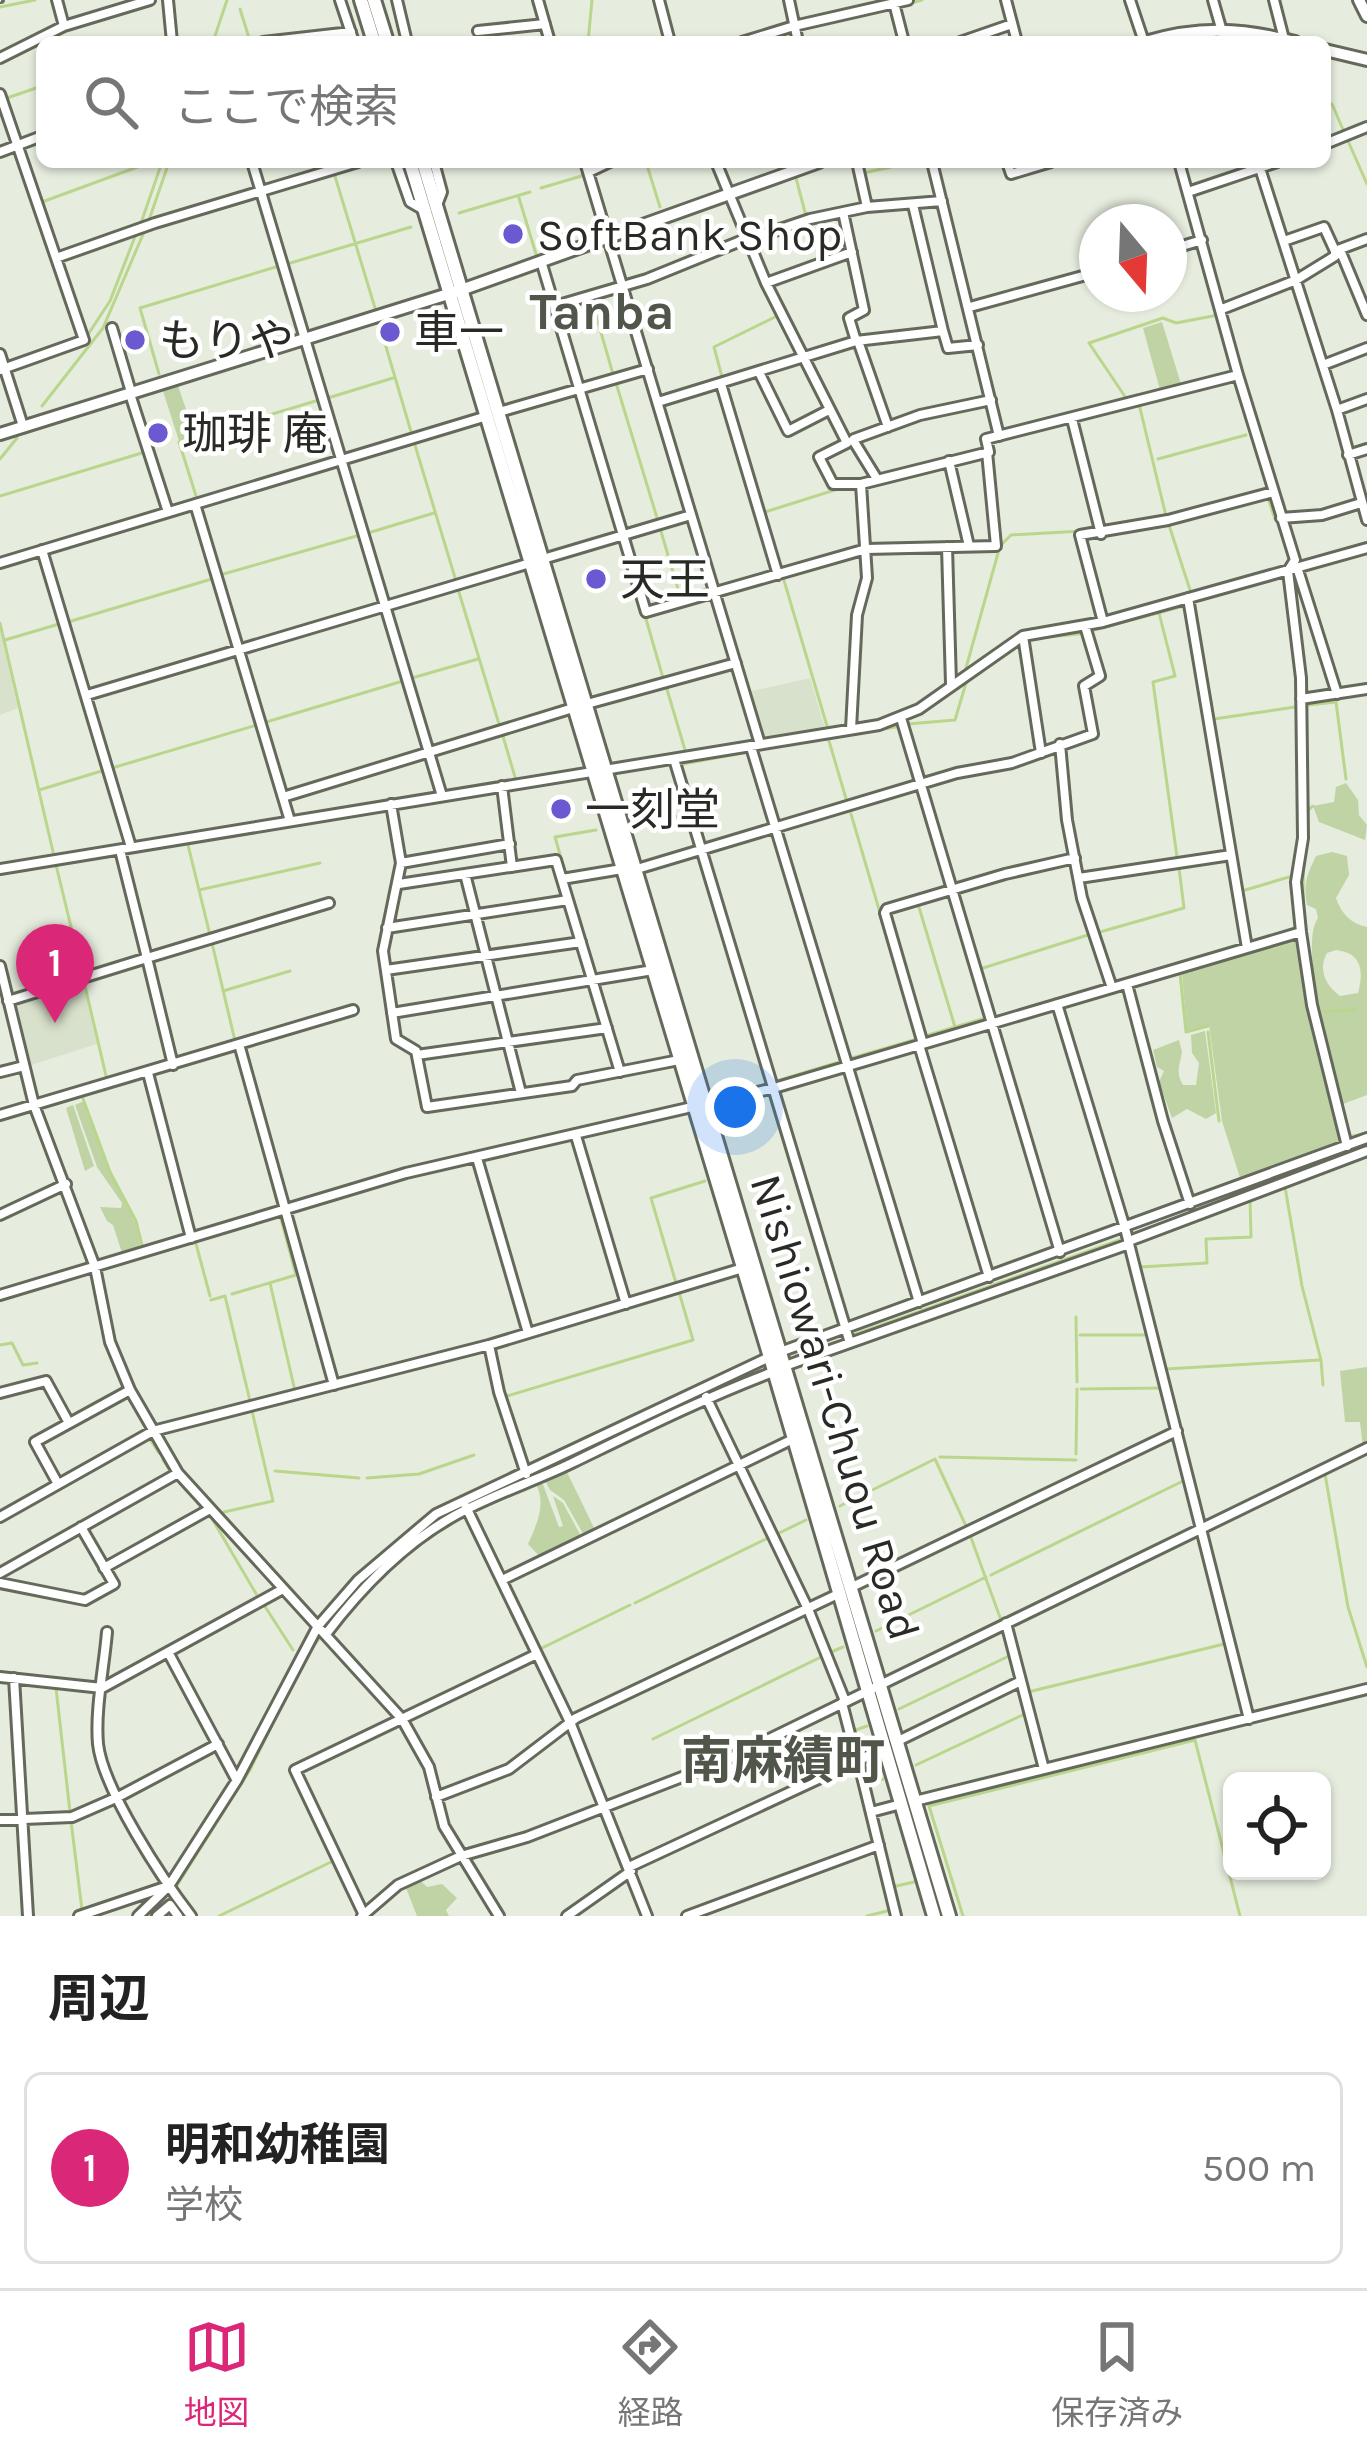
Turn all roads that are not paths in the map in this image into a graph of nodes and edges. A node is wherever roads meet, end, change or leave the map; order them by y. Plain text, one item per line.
1 (57, 0) edge
2 (150, 0) edge
3 (168, 0) edge
4 (340, 0) edge
5 (362, 0) edge
6 (374, 0) edge
7 (397, 0) edge
8 (538, 0) edge
9 (659, 0) edge
10 (789, 0) edge
11 (908, 0) edge
12 (1006, 0) edge
13 (1130, 0) edge
14 (1213, 0) edge
15 (1274, 0) edge
16 (1359, 0) edge
17 (894, 2) edge
18 (1366, 13) edge
19 (545, 24) junction
20 (1012, 24) junction
21 (64, 26) junction
22 (794, 26) junction
23 (1221, 28) junction
24 (478, 31) dead end
25 (44, 36) edge
26 (171, 36) edge
27 (352, 36) edge
28 (372, 36) edge
29 (385, 36) edge
30 (406, 36) edge
31 (548, 36) edge
32 (668, 36) edge
33 (762, 36) edge
34 (796, 36) edge
35 (902, 36) edge
36 (977, 36) edge
37 (1015, 36) edge
38 (1142, 36) edge
39 (1165, 36) edge
40 (1223, 36) edge
41 (1263, 36) edge
42 (1288, 36) edge
43 (36, 40) edge
44 (1331, 51) edge
45 (0, 58) edge
46 (1367, 60) edge
47 (0, 94) edge
48 (1367, 127) edge
49 (36, 138) edge
50 (1331, 142) edge
51 (17, 144) junction
52 (0, 152) edge
53 (254, 168) edge
54 (339, 168) edge
55 (398, 168) edge
56 (413, 168) edge
57 (424, 168) edge
58 (436, 168) edge
59 (587, 168) edge
60 (719, 168) edge
61 (802, 168) edge
62 (858, 168) edge
63 (934, 168) edge
64 (1181, 168) edge
65 (1251, 168) edge
66 (1260, 168) edge
67 (261, 192) junction
68 (1188, 192) junction
69 (730, 194) junction
70 (942, 201) junction
71 (913, 205) junction
72 (867, 207) junction
73 (431, 209) junction
74 (843, 212) junction
75 (608, 237) junction
76 (748, 239) junction
77 (1367, 239) edge
78 (1202, 240) junction
79 (1284, 241) junction
80 (1187, 245) edge
81 (1338, 250) junction
82 (852, 252) junction
83 (56, 258) junction
84 (541, 261) junction
85 (1079, 277) edge
86 (1296, 280) junction
87 (766, 283) junction
88 (623, 286) junction
89 (456, 291) junction
90 (555, 306) junction
91 (970, 307) junction
92 (1222, 309) junction
93 (1367, 315) edge
94 (112, 328) dead end
95 (944, 331) junction
96 (305, 338) junction
97 (857, 341) junction
98 (978, 345) junction
99 (1367, 348) edge
100 (0, 354) edge
101 (803, 359) junction
102 (1323, 364) junction
103 (3, 369) edge
104 (648, 369) junction
105 (758, 372) junction
106 (1238, 375) junction
107 (721, 384) junction
108 (580, 388) junction
109 (130, 392) junction
110 (1367, 399) edge
111 (991, 400) junction
112 (658, 402) junction
113 (829, 410) junction
114 (1337, 410) junction
115 (492, 414) junction
116 (1072, 419) junction
117 (23, 426) junction
118 (888, 427) junction
119 (0, 434) edge
120 (999, 436) junction
121 (850, 441) junction
122 (1367, 449) edge
123 (987, 452) junction
124 (1348, 455) junction
125 (341, 460) junction
126 (949, 461) junction
127 (877, 479) junction
128 (861, 484) junction
129 (1273, 492) junction
130 (1361, 503) junction
131 (195, 504) junction
132 (168, 512) junction
133 (692, 515) junction
134 (1281, 518) junction
135 (1367, 520) edge
136 (1101, 534) junction
137 (624, 535) junction
138 (969, 546) junction
139 (947, 547) junction
140 (1367, 548) edge
141 (866, 549) junction
142 (42, 550) junction
143 (537, 561) junction
144 (0, 563) edge
145 (1293, 566) junction
146 (778, 575) junction
147 (715, 594) junction
148 (1188, 598) junction
149 (386, 607) junction
150 (1103, 622) junction
151 (1084, 626) junction
152 (1023, 636) junction
153 (240, 650) junction
154 (736, 663) junction
155 (951, 686) junction
156 (1367, 689) edge
157 (1337, 694) junction
158 (87, 695) junction
159 (1301, 699) junction
160 (581, 706) junction
161 (901, 718) junction
162 (851, 729) junction
163 (1060, 744) junction
164 (756, 745) junction
165 (430, 752) junction
166 (1041, 753) junction
167 (674, 759) junction
168 (600, 771) junction
169 (921, 784) junction
170 (502, 786) junction
171 (442, 796) junction
172 (283, 798) junction
173 (391, 804) junction
174 (290, 821) junction
175 (776, 827) junction
176 (510, 844) junction
177 (126, 848) junction
178 (702, 850) junction
179 (1231, 855) junction
180 (1075, 858) junction
181 (401, 862) junction
182 (512, 867) junction
183 (0, 869) edge
184 (630, 869) junction
185 (465, 874) junction
186 (1079, 878) junction
187 (562, 879) junction
188 (399, 884) junction
189 (952, 889) junction
190 (568, 900) junction
191 (329, 903) dead end
192 (476, 914) junction
193 (387, 928) junction
194 (1300, 932) junction
195 (581, 941) junction
196 (1247, 948) junction
197 (486, 956) junction
198 (147, 958) junction
199 (0, 966) edge
200 (386, 970) junction
201 (652, 970) junction
202 (593, 980) junction
203 (1127, 984) junction
204 (1112, 988) junction
205 (3, 990) edge
206 (496, 996) junction
207 (8, 1001) junction
208 (1058, 1004) junction
209 (353, 1010) dead end
210 (392, 1013) junction
211 (992, 1024) junction
212 (607, 1028) junction
213 (508, 1042) junction
214 (238, 1044) junction
215 (921, 1045) junction
216 (417, 1055) junction
217 (679, 1060) junction
218 (173, 1065) junction
219 (24, 1066) junction
220 (848, 1067) junction
221 (0, 1072) edge
222 (620, 1072) junction
223 (148, 1073) junction
224 (774, 1088) junction
225 (521, 1093) junction
226 (34, 1106) junction
227 (701, 1106) junction
228 (0, 1115) edge
229 (576, 1136) junction
230 (1367, 1138) edge
231 (1347, 1146) junction
232 (1367, 1151) edge
233 (477, 1158) junction
234 (66, 1184) junction
235 (1190, 1204) junction
236 (282, 1210) junction
237 (0, 1215) edge
238 (1125, 1228) junction
239 (191, 1238) junction
240 (1129, 1243) junction
241 (1060, 1252) junction
242 (95, 1267) junction
243 (743, 1268) junction
244 (989, 1277) junction
245 (0, 1295) edge
246 (919, 1302) junction
247 (626, 1304) junction
248 (845, 1328) junction
249 (528, 1333) junction
250 (850, 1343) junction
251 (489, 1345) junction
252 (777, 1362) junction
253 (334, 1385) junction
254 (130, 1390) junction
255 (0, 1393) edge
256 (706, 1397) junction
257 (69, 1423) junction
258 (1178, 1430) junction
259 (153, 1431) junction
260 (794, 1438) junction
261 (1367, 1448) edge
262 (739, 1465) junction
263 (178, 1473) junction
264 (526, 1474) junction
265 (58, 1484) junction
266 (466, 1505) junction
267 (211, 1509) junction
268 (0, 1517) edge
269 (81, 1527) junction
270 (1202, 1528) junction
271 (104, 1568) junction
272 (0, 1573) edge
273 (502, 1580) junction
274 (0, 1583) edge
275 (284, 1589) junction
276 (846, 1590) junction
277 (808, 1609) junction
278 (1006, 1623) junction
279 (318, 1626) junction
280 (107, 1632) dead end
281 (326, 1634) junction
282 (168, 1652) junction
283 (537, 1654) junction
284 (0, 1676) edge
285 (14, 1678) junction
286 (1021, 1682) junction
287 (881, 1684) junction
288 (102, 1688) junction
289 (868, 1690) junction
290 (1367, 1690) edge
291 (844, 1702) junction
292 (402, 1719) junction
293 (1249, 1719) junction
294 (570, 1722) junction
295 (218, 1744) junction
296 (891, 1745) junction
297 (857, 1761) junction
298 (1044, 1769) junction
299 (237, 1780) junction
300 (118, 1797) junction
301 (436, 1797) junction
302 (908, 1803) junction
303 (607, 1808) junction
304 (871, 1812) junction
305 (22, 1819) junction
306 (0, 1820) edge
307 (879, 1846) junction
308 (461, 1856) junction
309 (630, 1869) junction
310 (170, 1886) junction
311 (572, 1915) edge
312 (28, 1916) edge
313 (80, 1916) edge
314 (138, 1916) edge
315 (157, 1916) edge
316 (178, 1916) edge
317 (191, 1916) edge
318 (363, 1916) edge
319 (499, 1916) edge
320 (647, 1916) edge
321 (687, 1916) edge
322 (896, 1916) edge
323 (934, 1916) edge
324 (949, 1916) edge

1 - 21 street
2 - 21 street
3 - 26 street
4 - 27 street
5 - 28 main road
6 - 29 main road
7 - 30 street
8 - 19 street
9 - 32 street
10 - 22 street
11 - 17 street
12 - 20 street
13 - 38 street
14 - 23 street
15 - 42 street
16 - 18 main road
17 - 22 street
17 - 35 street
19 - 24 street
19 - 31 street
20 - 36 street
20 - 37 street
21 - 25 street
22 - 33 street
22 - 34 street
23 - 39 main road
23 - 40 street
23 - 41 main road
43 - 45 street
44 - 46 main road
47 - 51 street
48 - 50 street
49 - 51 street
51 - 52 street
51 - 83 street
53 - 67 street
54 - 67 street
55 - 73 street
56 - 73 main road, Nishiowari-Chuou Road
57 - 73 main road, Nishiowari-Chuou Road
58 - 73 street
59 - 75 street
60 - 69 street
61 - 69 main road
62 - 72 street
63 - 70 street
64 - 68 street
65 - 68 street
66 - 79 street
67 - 83 street
67 - 96 street
68 - 78 street
69 - 75 main road
69 - 76 street
70 - 71 street
70 - 91 street
71 - 72 street
71 - 95 street
72 - 74 street
73 - 89 main road, Nishiowari-Chuou Road
74 - 76 street
74 - 82 street
75 - 84 main road
75 - 88 street
76 - 87 street
76 - 88 street
77 - 81 street
78 - 80 street
78 - 92 street
79 - 81 street
79 - 86 street
81 - 86 street
81 - 93 street
82 - 87 street
82 - 97 street
83 - 103 street
84 - 89 main road
84 - 90 street
85 - 91 street
86 - 92 street
86 - 102 street
87 - 101 street
88 - 90 street
88 - 104 street
89 - 96 main road
89 - 115 main road, Nishiowari-Chuou Road
90 - 108 street
91 - 98 street
92 - 106 street
94 - 109 street
95 - 97 street
95 - 98 street
96 - 109 main road
96 - 125 street
97 - 101 street
97 - 118 street
98 - 111 street
99 - 102 street
100 - 103 street
101 - 105 street
101 - 113 street
102 - 114 street
103 - 117 street
104 - 108 street
104 - 112 street
105 - 107 street
105 - 113 street
106 - 116 street
106 - 129 street
107 - 112 street
107 - 146 street
108 - 115 street
108 - 137 street
109 - 117 main road
109 - 132 street
110 - 114 street
111 - 118 street
111 - 120 street
112 - 133 street
113 - 121 street
114 - 124 street
115 - 125 street
115 - 143 main road, Nishiowari-Chuou Road
116 - 120 street
116 - 136 street
117 - 119 main road
118 - 121 street
120 - 123 street
121 - 127 street
121 - 128 street
122 - 124 street
123 - 126 street
123 - 138 street
124 - 130 street
125 - 131 street
125 - 149 street
126 - 127 street
126 - 138 street
127 - 128 street
128 - 141 street
129 - 134 street
129 - 136 street
130 - 134 street
130 - 135 street
131 - 132 street
131 - 153 street
132 - 142 street
133 - 137 street
133 - 147 street
134 - 145 street
136 - 150 street
137 - 143 street
137 - 147 street
138 - 139 street
139 - 141 street
139 - 155 street
140 - 145 street
141 - 146 street
141 - 162 street
142 - 144 street
142 - 158 street
143 - 149 street
143 - 160 main road, Nishiowari-Chuou Road
145 - 148 street
145 - 157 street
145 - 159 street
146 - 147 street
147 - 154 street
148 - 150 street
148 - 179 street
149 - 153 street
149 - 165 street
150 - 151 street
151 - 152 street
151 - 163 street
152 - 155 street
152 - 166 street
153 - 158 street
153 - 172 street
154 - 160 street
154 - 164 street
155 - 161 street
156 - 157 street
157 - 159 street
158 - 177 street
159 - 194 street
160 - 165 street
160 - 168 main road, Nishiowari-Chuou Road
161 - 162 street
161 - 169 street
162 - 164 street
163 - 166 street
163 - 180 street
164 - 167 street
164 - 175 street
165 - 171 street
165 - 172 street
166 - 169 street
167 - 168 street
167 - 178 street
168 - 170 street
168 - 184 main road, Nishiowari-Chuou Road
169 - 175 street
169 - 189 street
170 - 171 street
170 - 176 street
171 - 173 street
172 - 174 street
173 - 174 street
173 - 181 street
174 - 177 street
175 - 178 street
175 - 220 street
176 - 181 street
176 - 182 street
177 - 183 street
177 - 198 street
178 - 184 street
178 - 224 street
179 - 186 street
179 - 196 street
180 - 186 street
180 - 189 street
181 - 188 street
182 - 185 street
182 - 187 street
184 - 187 street
184 - 201 main road, Nishiowari-Chuou Road
184 - 227 main road, Nishiowari-Chuou Road
185 - 188 street
185 - 192 street
186 - 204 street
187 - 190 street
188 - 193 street
189 - 211 street
189 - 215 street
190 - 192 street
190 - 195 street
191 - 198 street
192 - 193 street
192 - 197 street
193 - 200 street
194 - 196 street
194 - 231 street
195 - 197 street
195 - 202 street
196 - 203 street
197 - 200 street
197 - 206 street
198 - 207 street
198 - 218 street
199 - 205 street
200 - 210 street
201 - 202 street
201 - 217 main road, Nishiowari-Chuou Road
202 - 206 street
202 - 212 street
203 - 204 street
203 - 235 street
204 - 208 street
205 - 207 street
206 - 210 street
206 - 213 street
207 - 219 street
208 - 211 street
208 - 238 street
209 - 214 street
210 - 216 street
211 - 215 street
211 - 241 street
212 - 213 street
212 - 222 street
213 - 216 street
213 - 225 street
214 - 218 street
214 - 236 street
215 - 220 street
215 - 244 street
216 - 225 street
217 - 222 street
217 - 227 main road, Nishiowari-Chuou Road
218 - 223 street
219 - 221 street
219 - 226 street
220 - 224 street
220 - 246 street
222 - 225 street
223 - 226 street
223 - 239 street
224 - 227 street
224 - 248 street
226 - 228 street
226 - 234 street
227 - 229 street
227 - 243 main road, Nishiowari-Chuou Road
227 - 252 main road, Nishiowari-Chuou Road
229 - 233 street
229 - 247 street
230 - 231 street
231 - 235 street
232 - 240 street
233 - 236 street
233 - 249 street
234 - 237 street
234 - 242 street
235 - 238 street
236 - 239 street
236 - 253 street
238 - 240 street
238 - 241 street
239 - 242 street
240 - 250 street
240 - 258 street
241 - 244 street
242 - 245 street
242 - 254 street
243 - 247 street
243 - 252 main road, Nishiowari-Chuou Road
244 - 246 street
246 - 248 street
247 - 249 street
248 - 250 street
248 - 252 street
249 - 251 street
250 - 252 street
251 - 253 street
251 - 264 street
252 - 256 street
252 - 260 main road, Nishiowari-Chuou Road
252 - 264 street
252 - 276 main road, Nishiowari-Chuou Road
253 - 259 street
254 - 257 street
254 - 259 street
255 - 257 street
256 - 262 street
256 - 266 street
257 - 265 street
258 - 270 street
258 - 276 street
259 - 263 street
259 - 265 street
260 - 262 street
260 - 276 main road, Nishiowari-Chuou Road
261 - 270 street
262 - 273 street
262 - 277 street
263 - 267 street
263 - 269 street
264 - 266 street
265 - 268 street
266 - 273 street
266 - 279 street
266 - 281 street
267 - 271 street
267 - 275 street
269 - 271 street
269 - 272 street
270 - 278 street
270 - 293 street
271 - 274 street
273 - 283 street
275 - 279 street
275 - 282 street
276 - 277 street
276 - 287 main road, Nishiowari-Chuou Road
276 - 289 main road, Nishiowari-Chuou Road
277 - 291 street
277 - 294 street
278 - 286 street
278 - 287 street
279 - 281 street
279 - 299 street
280 - 288 street
281 - 292 street
282 - 288 street
282 - 295 street
283 - 292 street
283 - 294 street
284 - 285 street
285 - 288 street
285 - 305 street
286 - 296 street
286 - 298 street
287 - 289 street
287 - 296 main road, Nishiowari-Chuou Road
288 - 300 street
289 - 291 street
289 - 296 main road, Nishiowari-Chuou Road
290 - 293 street
291 - 297 street
291 - 303 street
292 - 301 street
292 - 318 street
293 - 298 street
294 - 301 street
294 - 303 street
295 - 299 street
295 - 300 street
296 - 297 street
296 - 302 main road, Nishiowari-Chuou Road
297 - 304 street
297 - 309 street
298 - 302 street
299 - 310 street
300 - 305 street
300 - 310 street
301 - 308 street
302 - 304 street
302 - 323 main road, Nishiowari-Chuou Road
302 - 324 main road, Nishiowari-Chuou Road
303 - 308 street
303 - 309 street
304 - 307 street
305 - 306 street
305 - 312 street
307 - 321 street
307 - 322 street
308 - 318 street
308 - 319 street
309 - 311 street
309 - 320 street
310 - 313 street
310 - 314 street
310 - 317 street
315 - 316 street

